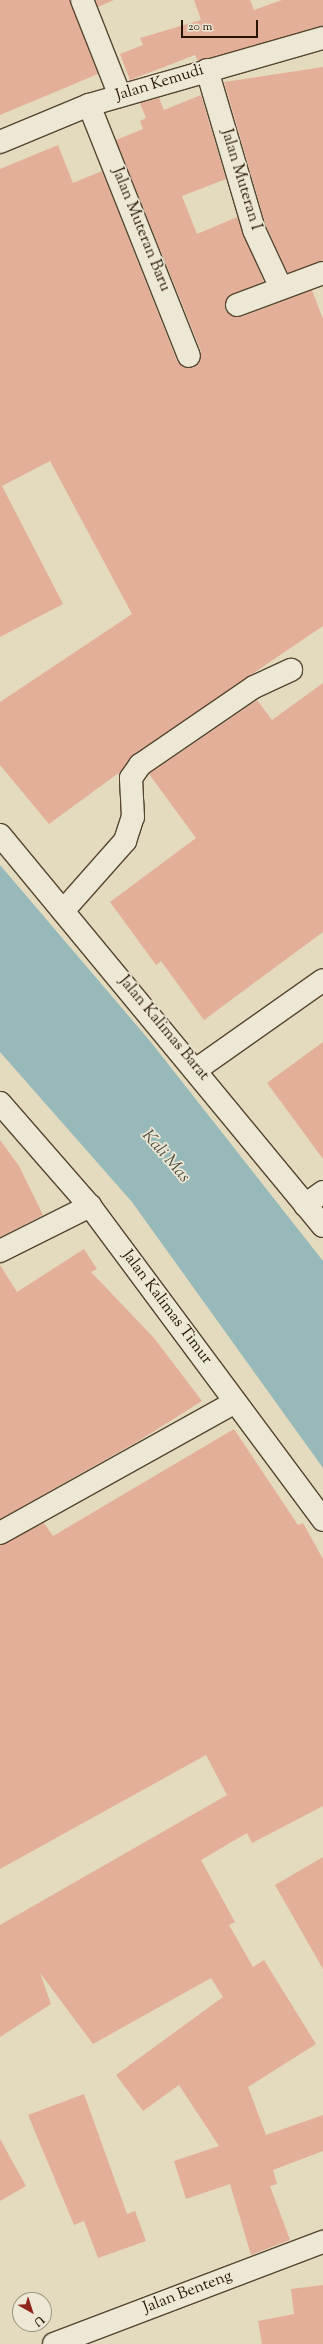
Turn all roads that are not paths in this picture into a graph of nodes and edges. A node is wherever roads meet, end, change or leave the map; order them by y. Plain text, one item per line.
1 (82, 0) edge
2 (323, 38) edge
3 (207, 70) junction
4 (120, 96) junction
5 (89, 105) junction
6 (0, 142) edge
7 (323, 273) edge
8 (281, 288) junction
9 (237, 305) dead end
10 (189, 356) dead end
11 (291, 670) dead end
12 (0, 835) edge
13 (63, 911) junction
14 (323, 980) edge
15 (197, 1069) junction
16 (0, 1103) edge
17 (323, 1192) edge
18 (305, 1204) junction
19 (90, 1206) junction
20 (323, 1226) edge
21 (0, 1251) edge
22 (236, 1402) junction
23 (323, 1520) edge
24 (0, 1533) edge
25 (323, 2242) edge
26 (54, 2344) edge

1 - 4 street
2 - 3 street, Jalan Kemudi
3 - 4 street, Jalan Kemudi
3 - 8 street, Jalan Muteran I
4 - 5 street, Jalan Kemudi
5 - 6 street, Jalan Kemudi
5 - 10 street, Jalan Muteran Baru
7 - 8 street
8 - 9 street
11 - 13 street
12 - 13 street, Jalan Kalimas Barat
13 - 15 street, Jalan Kalimas Barat
14 - 15 street
15 - 18 street, Jalan Kalimas Barat
16 - 19 street, Jalan Kalimas Timur
17 - 18 street
18 - 20 street, Jalan Kalimas Barat
19 - 21 street
19 - 22 street, Jalan Kalimas Timur
22 - 23 street, Jalan Kalimas Timur
22 - 24 street
25 - 26 street, Jalan Benteng

